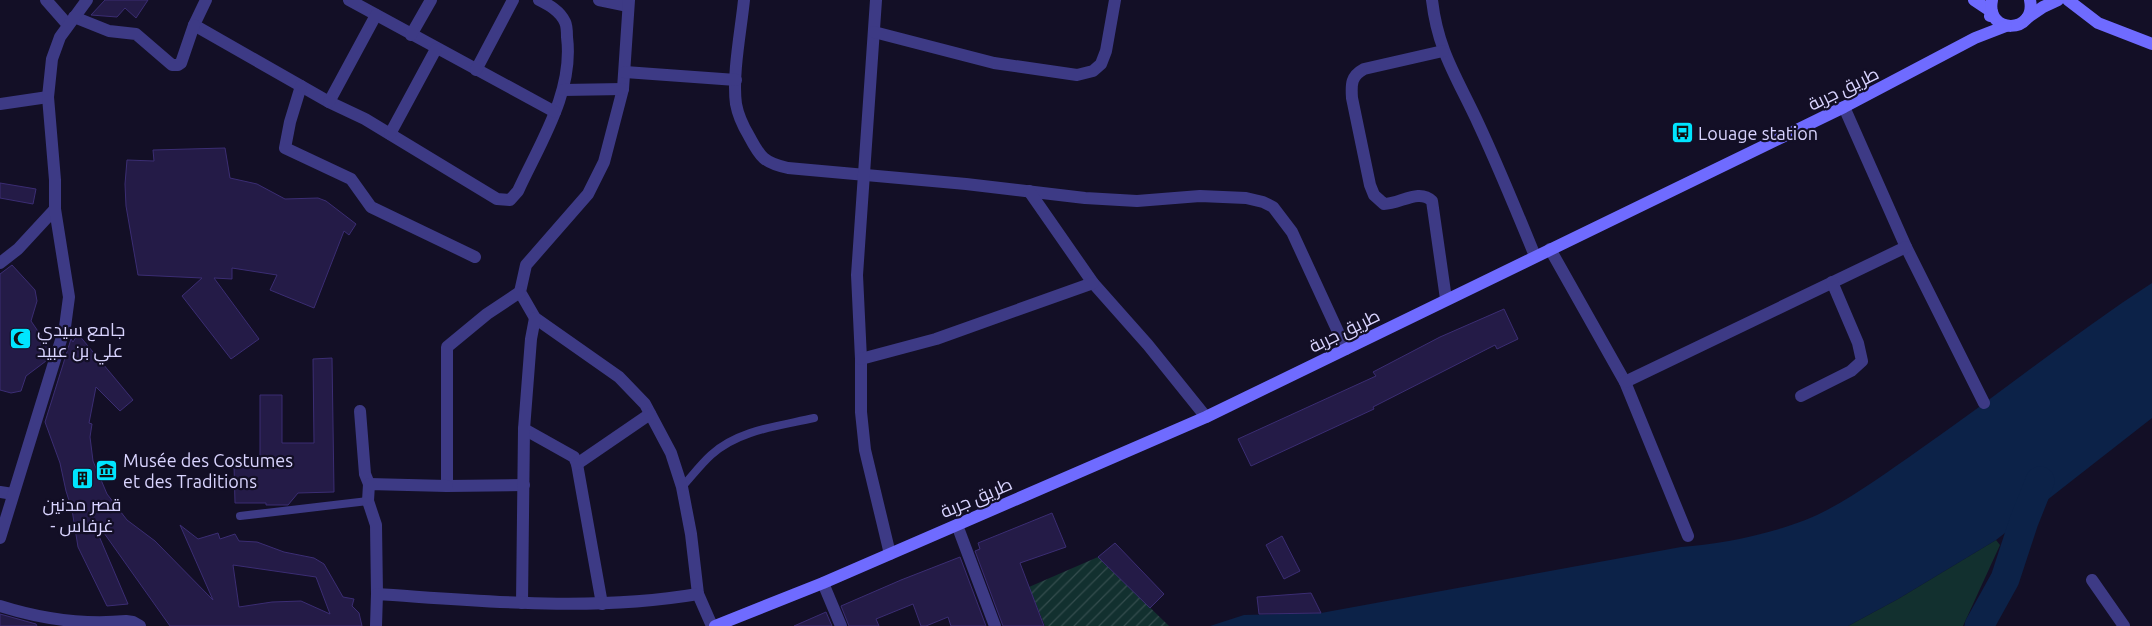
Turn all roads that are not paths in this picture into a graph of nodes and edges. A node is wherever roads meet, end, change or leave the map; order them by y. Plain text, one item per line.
1 (46, 0) edge
2 (87, 0) edge
3 (206, 0) edge
4 (349, 0) edge
5 (431, 0) edge
6 (513, 0) edge
7 (539, 0) edge
8 (599, 0) edge
9 (744, 0) edge
10 (876, 0) edge
11 (1114, 0) edge
12 (1432, 0) edge
13 (1974, 0) edge
14 (2030, 0) edge
15 (2058, 0) edge
16 (2068, 0) edge
17 (628, 3) edge
18 (1992, 6) edge
19 (376, 15) junction
20 (2027, 18) junction
21 (71, 21) junction
22 (194, 25) junction
23 (2006, 26) junction
24 (874, 32) junction
25 (411, 35) junction
26 (1975, 38) junction
27 (2152, 44) edge
28 (436, 49) junction
29 (1443, 51) junction
30 (476, 70) junction
31 (625, 72) junction
32 (736, 80) junction
33 (301, 86) junction
34 (623, 89) junction
35 (563, 90) junction
36 (48, 97) junction
37 (329, 102) junction
38 (0, 104) edge
39 (1844, 107) junction
40 (555, 112) junction
41 (390, 134) junction
42 (864, 176) junction
43 (1029, 190) junction
44 (55, 209) junction
45 (1906, 248) junction
46 (1550, 249) junction
47 (1535, 256) junction
48 (475, 257) dead end
49 (0, 263) edge
50 (1832, 282) junction
51 (1093, 283) junction
52 (520, 292) junction
53 (1446, 299) junction
54 (535, 318) junction
55 (1346, 348) junction
56 (861, 359) junction
57 (1625, 382) junction
58 (1802, 396) dead end
59 (1984, 403) dead end
60 (360, 411) dead end
61 (650, 414) junction
62 (1206, 417) junction
63 (814, 418) dead end
64 (524, 429) junction
65 (577, 464) junction
66 (369, 484) junction
67 (524, 485) junction
68 (447, 486) junction
69 (682, 486) junction
70 (0, 492) edge
71 (14, 494) junction
72 (368, 501) junction
73 (240, 516) dead end
74 (956, 525) junction
75 (1688, 536) dead end
76 (0, 538) edge
77 (890, 554) junction
78 (2092, 580) dead end
79 (823, 583) junction
80 (377, 594) junction
81 (698, 594) junction
82 (522, 603) junction
83 (602, 604) junction
84 (0, 606) edge
85 (140, 626) edge
86 (376, 626) edge
87 (714, 626) edge
88 (841, 626) edge
89 (995, 626) edge
90 (2124, 626) edge

1 - 21 street
2 - 21 street
3 - 22 street
4 - 19 street
5 - 25 street
6 - 30 street
7 - 35 street
8 - 17 street
9 - 32 street
10 - 24 street
11 - 24 street
12 - 29 street
13 - 18 main road
14 - 20 main road
15 - 20 main road
16 - 27 main road
17 - 31 street
18 - 23 main road
18 - 26 main road, طريق جربة
19 - 25 street
19 - 37 street
20 - 23 main road, طريق جربة
21 - 22 street
21 - 36 street
22 - 33 street
23 - 26 main road, طريق جربة
24 - 42 street
25 - 28 street
26 - 39 main road, طريق جربة
28 - 30 street
28 - 41 street
29 - 47 street
29 - 53 street
30 - 40 street
31 - 32 street
31 - 34 street
32 - 42 street
33 - 37 street
33 - 48 street
34 - 35 street
34 - 52 street
35 - 40 street
36 - 38 street
36 - 44 street
37 - 41 street
39 - 45 street
39 - 46 main road, طريق جربة
40 - 41 street
42 - 43 street
42 - 56 street
43 - 51 street
43 - 55 street
44 - 49 street
44 - 71 street
45 - 50 street
45 - 59 street
46 - 47 main road, طريق جربة
46 - 57 street
47 - 53 main road, طريق جربة
50 - 57 street
50 - 58 street
51 - 56 street
51 - 62 street
52 - 54 street
52 - 68 street
53 - 55 main road, طريق جربة
54 - 61 street
54 - 64 street
55 - 62 main road, طريق جربة
56 - 77 street
57 - 75 street
60 - 66 street
61 - 65 street
61 - 69 street
62 - 74 main road, طريق جربة
63 - 69 lane
64 - 65 street
64 - 67 street
65 - 83 street
66 - 68 street
66 - 72 street
67 - 68 street
67 - 82 street
69 - 81 street
70 - 71 street
71 - 76 street
72 - 73 lane
72 - 80 street
74 - 77 main road, طريق جربة
74 - 89 street
77 - 79 main road, طريق جربة
78 - 90 street
79 - 87 main road, طريق جربة
79 - 88 street
80 - 82 street
80 - 86 street
81 - 83 street
81 - 87 street
82 - 83 street
84 - 85 street

